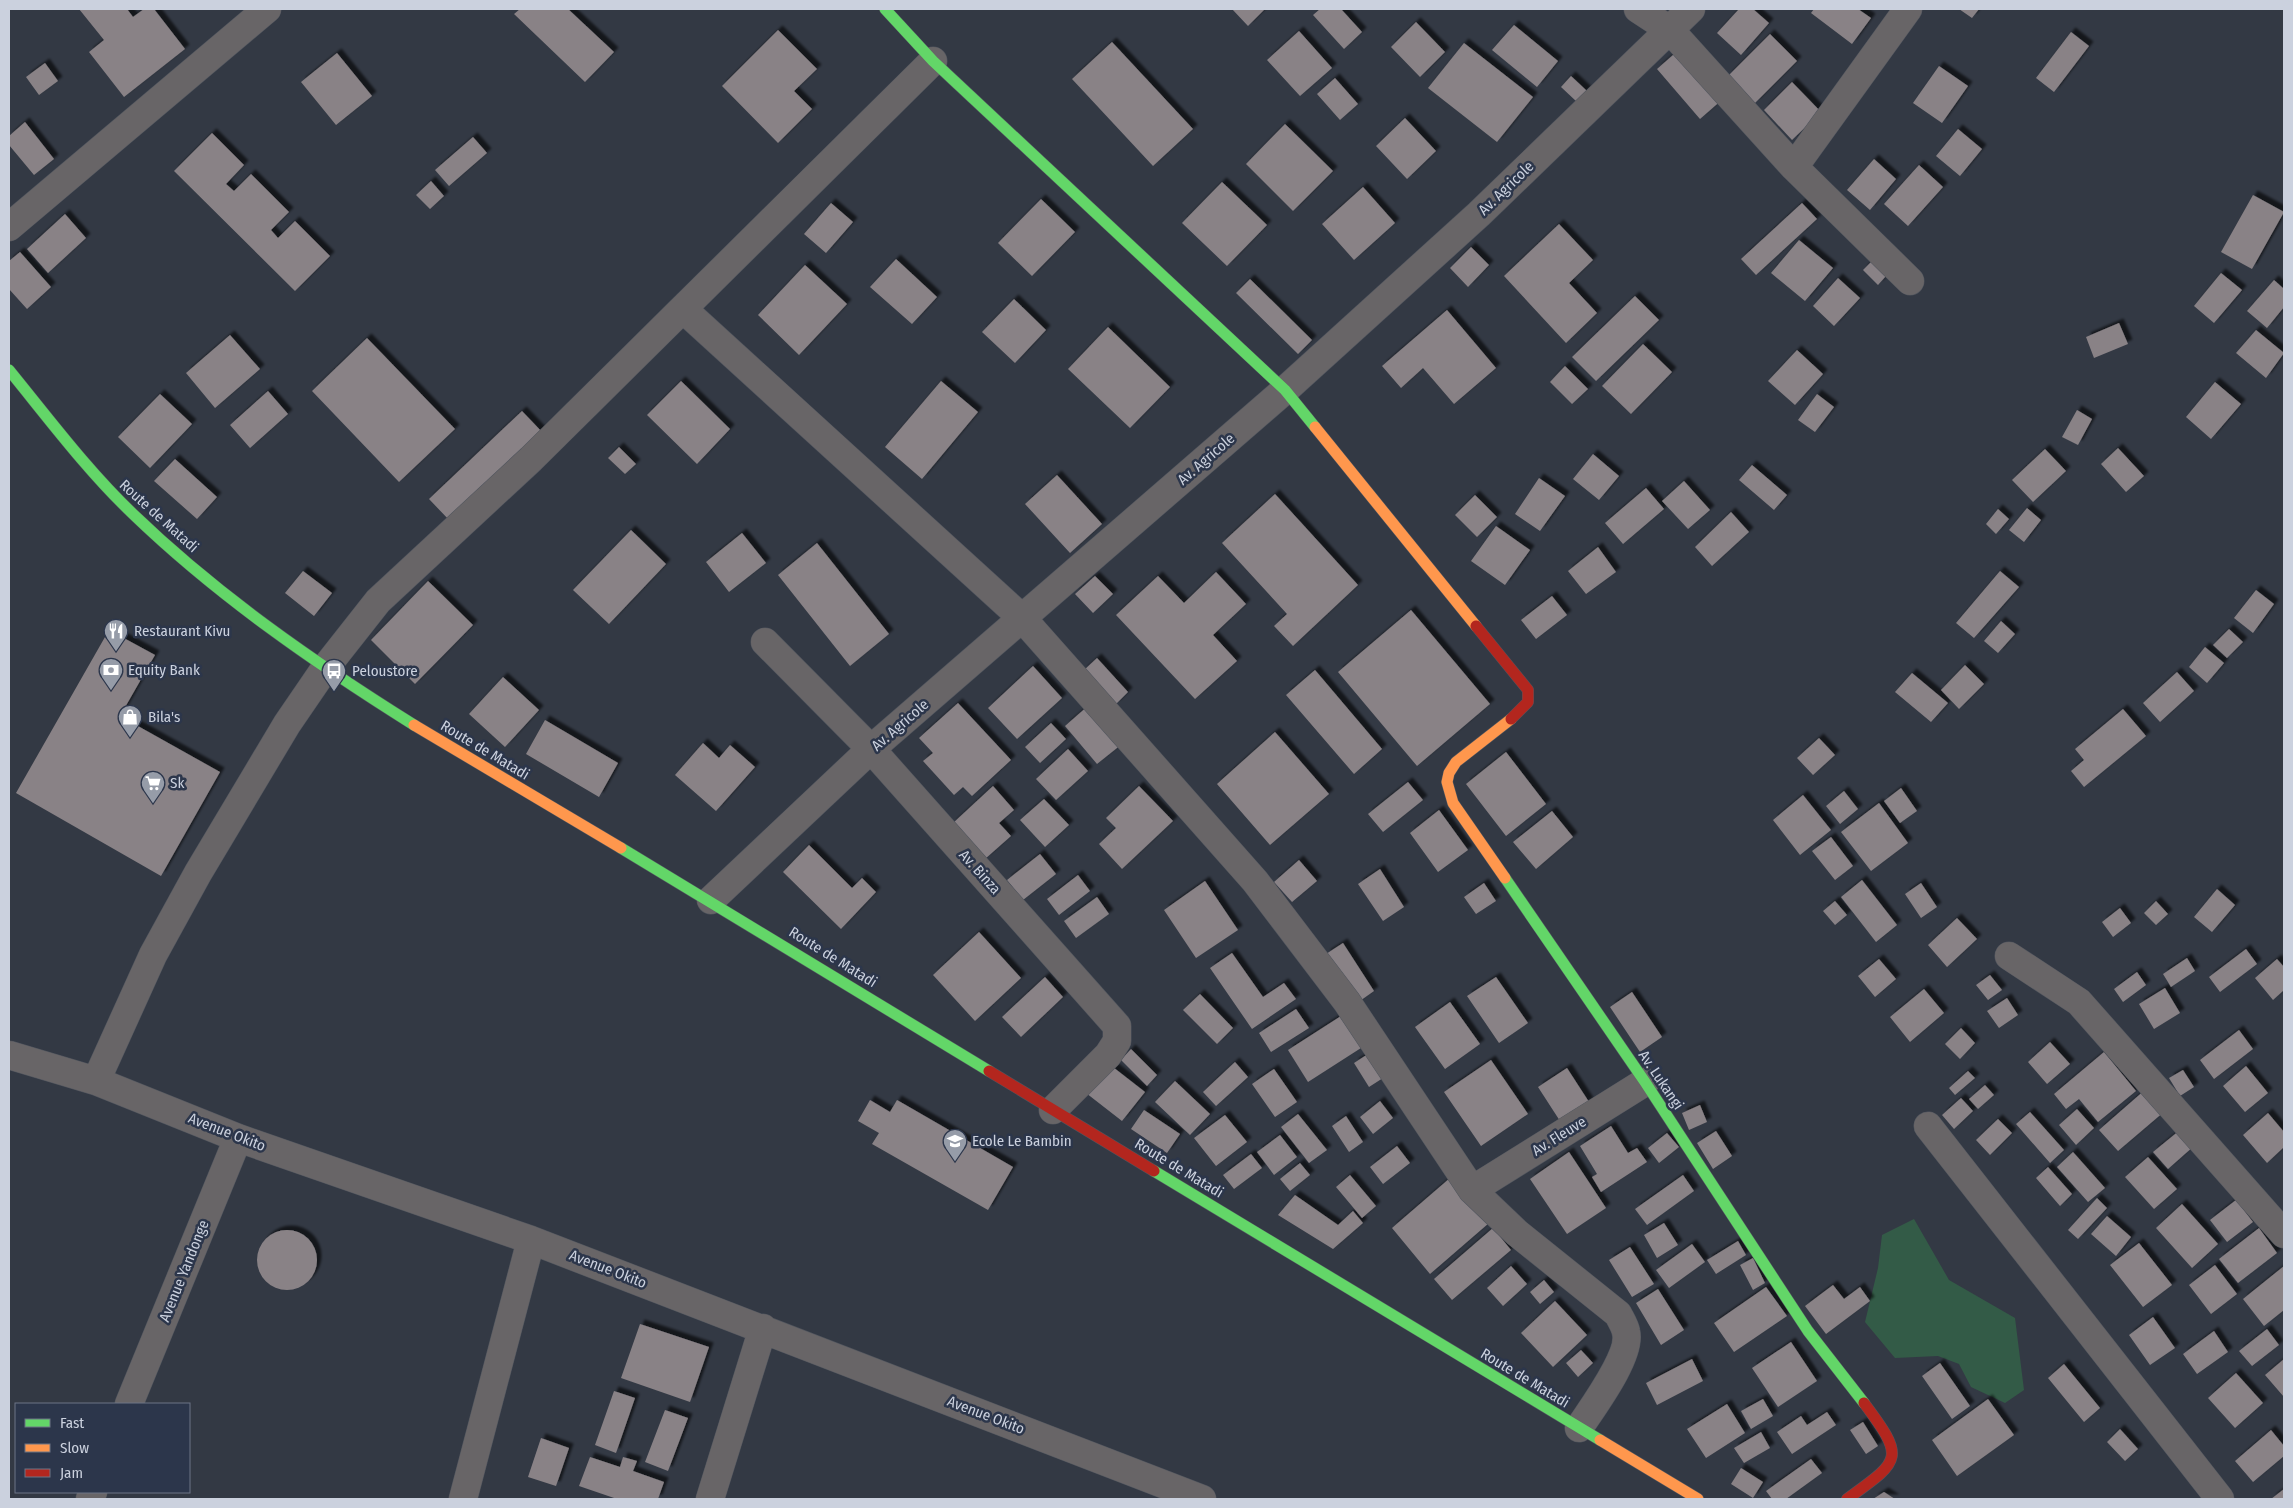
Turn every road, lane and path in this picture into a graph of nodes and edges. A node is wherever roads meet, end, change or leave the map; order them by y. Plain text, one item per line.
1 (267, 9) edge
2 (885, 9) edge
3 (1638, 9) edge
4 (1691, 9) edge
5 (1908, 9) edge
6 (238, 18) edge
7 (1670, 30) junction
8 (933, 61) junction
9 (1794, 167) junction
10 (9, 228) edge
11 (1910, 281) dead end
12 (683, 310) junction
13 (9, 370) edge
14 (1285, 390) junction
15 (1023, 619) junction
16 (765, 642) dead end
17 (326, 667) junction
18 (871, 749) junction
19 (711, 900) junction
20 (2009, 956) dead end
21 (9, 1055) edge
22 (96, 1081) junction
23 (1646, 1082) junction
24 (1053, 1110) junction
25 (1928, 1126) dead end
26 (238, 1138) junction
27 (1472, 1190) junction
28 (2284, 1234) edge
29 (531, 1240) junction
30 (763, 1328) junction
31 (129, 1403) edge
32 (1579, 1428) junction
33 (463, 1499) edge
34 (710, 1499) edge
35 (1202, 1499) edge
36 (1698, 1499) edge
37 (1847, 1499) edge
38 (2220, 1499) edge

1 - 6 street
2 - 8 main road
3 - 7 street
4 - 7 street, Av. Agricole
5 - 9 street
6 - 10 street
7 - 9 street
7 - 14 street, Av. Agricole
8 - 12 street
8 - 14 main road
9 - 11 street
12 - 15 street
12 - 17 street
13 - 17 main road, Route de Matadi
14 - 15 street, Av. Agricole
14 - 23 main road, Av. Lukangi
15 - 18 street, Av. Agricole
15 - 27 street
16 - 18 street, Av. Binza
17 - 19 main road, Route de Matadi
17 - 22 street
18 - 19 street, Av. Agricole
18 - 24 street, Av. Binza
19 - 24 main road, Route de Matadi
20 - 28 street
21 - 22 street, Avenue Okito
22 - 26 street, Avenue Okito
23 - 27 street, Av. Fleuve
23 - 37 main road, Av. Lukangi
24 - 32 main road, Route de Matadi
25 - 38 street
26 - 29 street, Avenue Okito
26 - 31 street, Avenue Yandonge
27 - 32 street
29 - 30 street, Avenue Okito
29 - 33 street
30 - 34 street
30 - 35 street, Avenue Okito
32 - 36 main road, Route de Matadi

